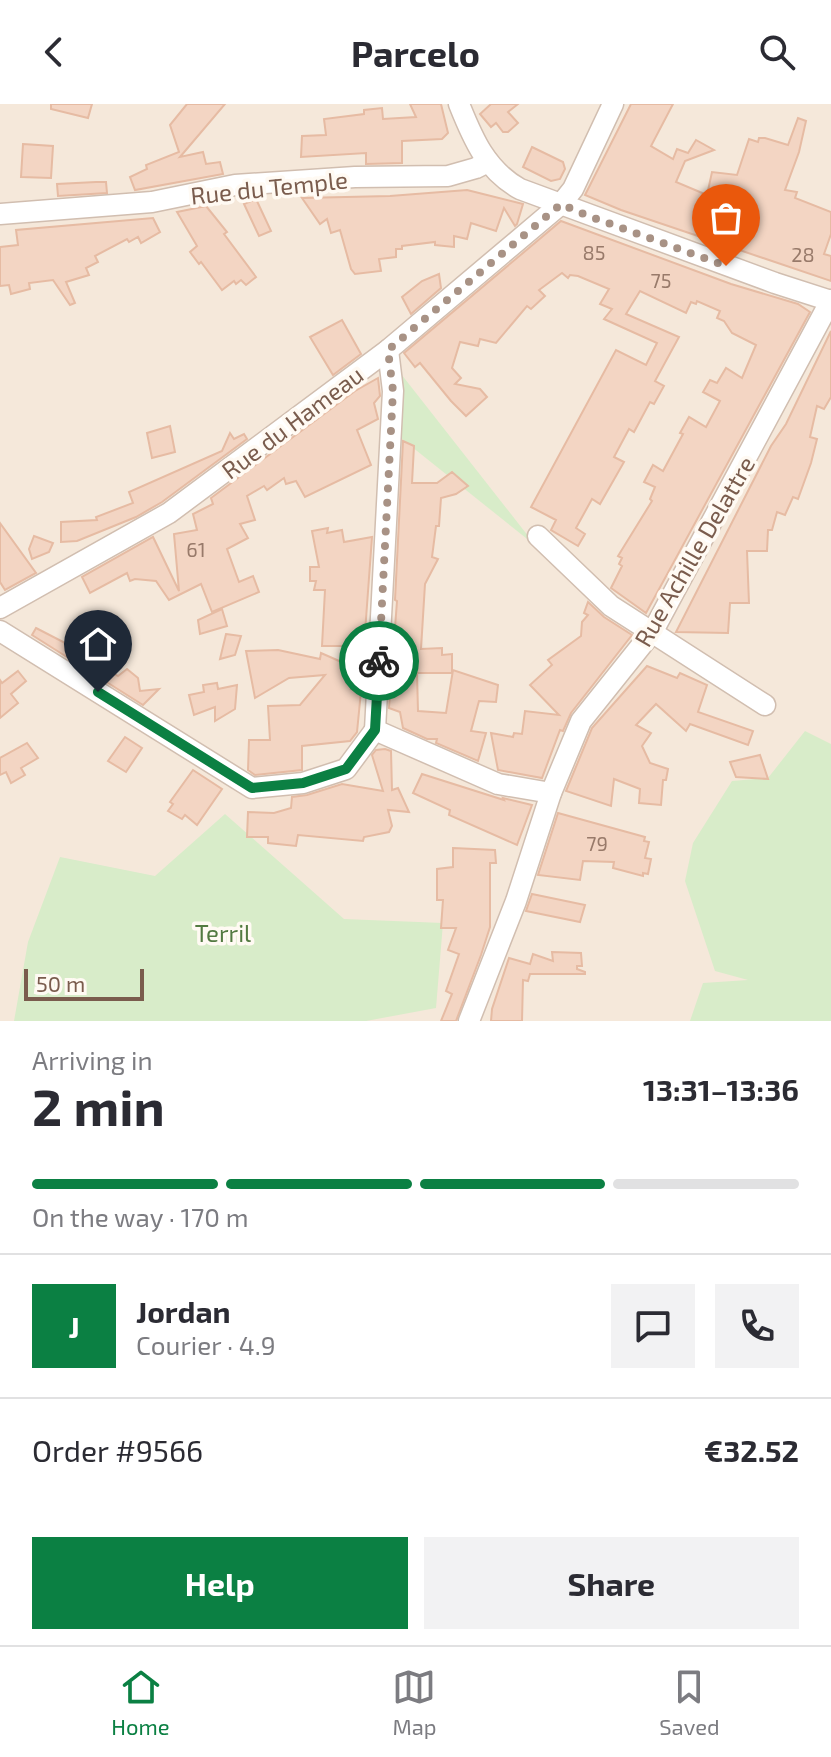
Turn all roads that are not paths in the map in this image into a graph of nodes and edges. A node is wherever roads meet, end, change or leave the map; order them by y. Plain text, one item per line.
1 (459, 104) edge
2 (613, 104) edge
3 (488, 162) junction
4 (561, 204) junction
5 (0, 214) edge
6 (831, 300) edge
7 (388, 350) junction
8 (538, 536) dead end
9 (0, 608) edge
10 (0, 631) edge
11 (653, 631) junction
12 (765, 705) dead end
13 (375, 730) junction
14 (551, 793) junction
15 (469, 1021) edge

1 - 3 street
2 - 4 street, Rue du Hameau
3 - 4 street
3 - 5 street, Rue du Temple
4 - 6 street
4 - 7 street, Rue du Hameau
6 - 11 street, Rue Achille Delattre
7 - 9 street, Rue du Hameau
7 - 13 street
8 - 11 street
10 - 13 street
11 - 12 street
11 - 14 street, Rue Achille Delattre
13 - 14 street
14 - 15 street, Rue Achille Delattre

